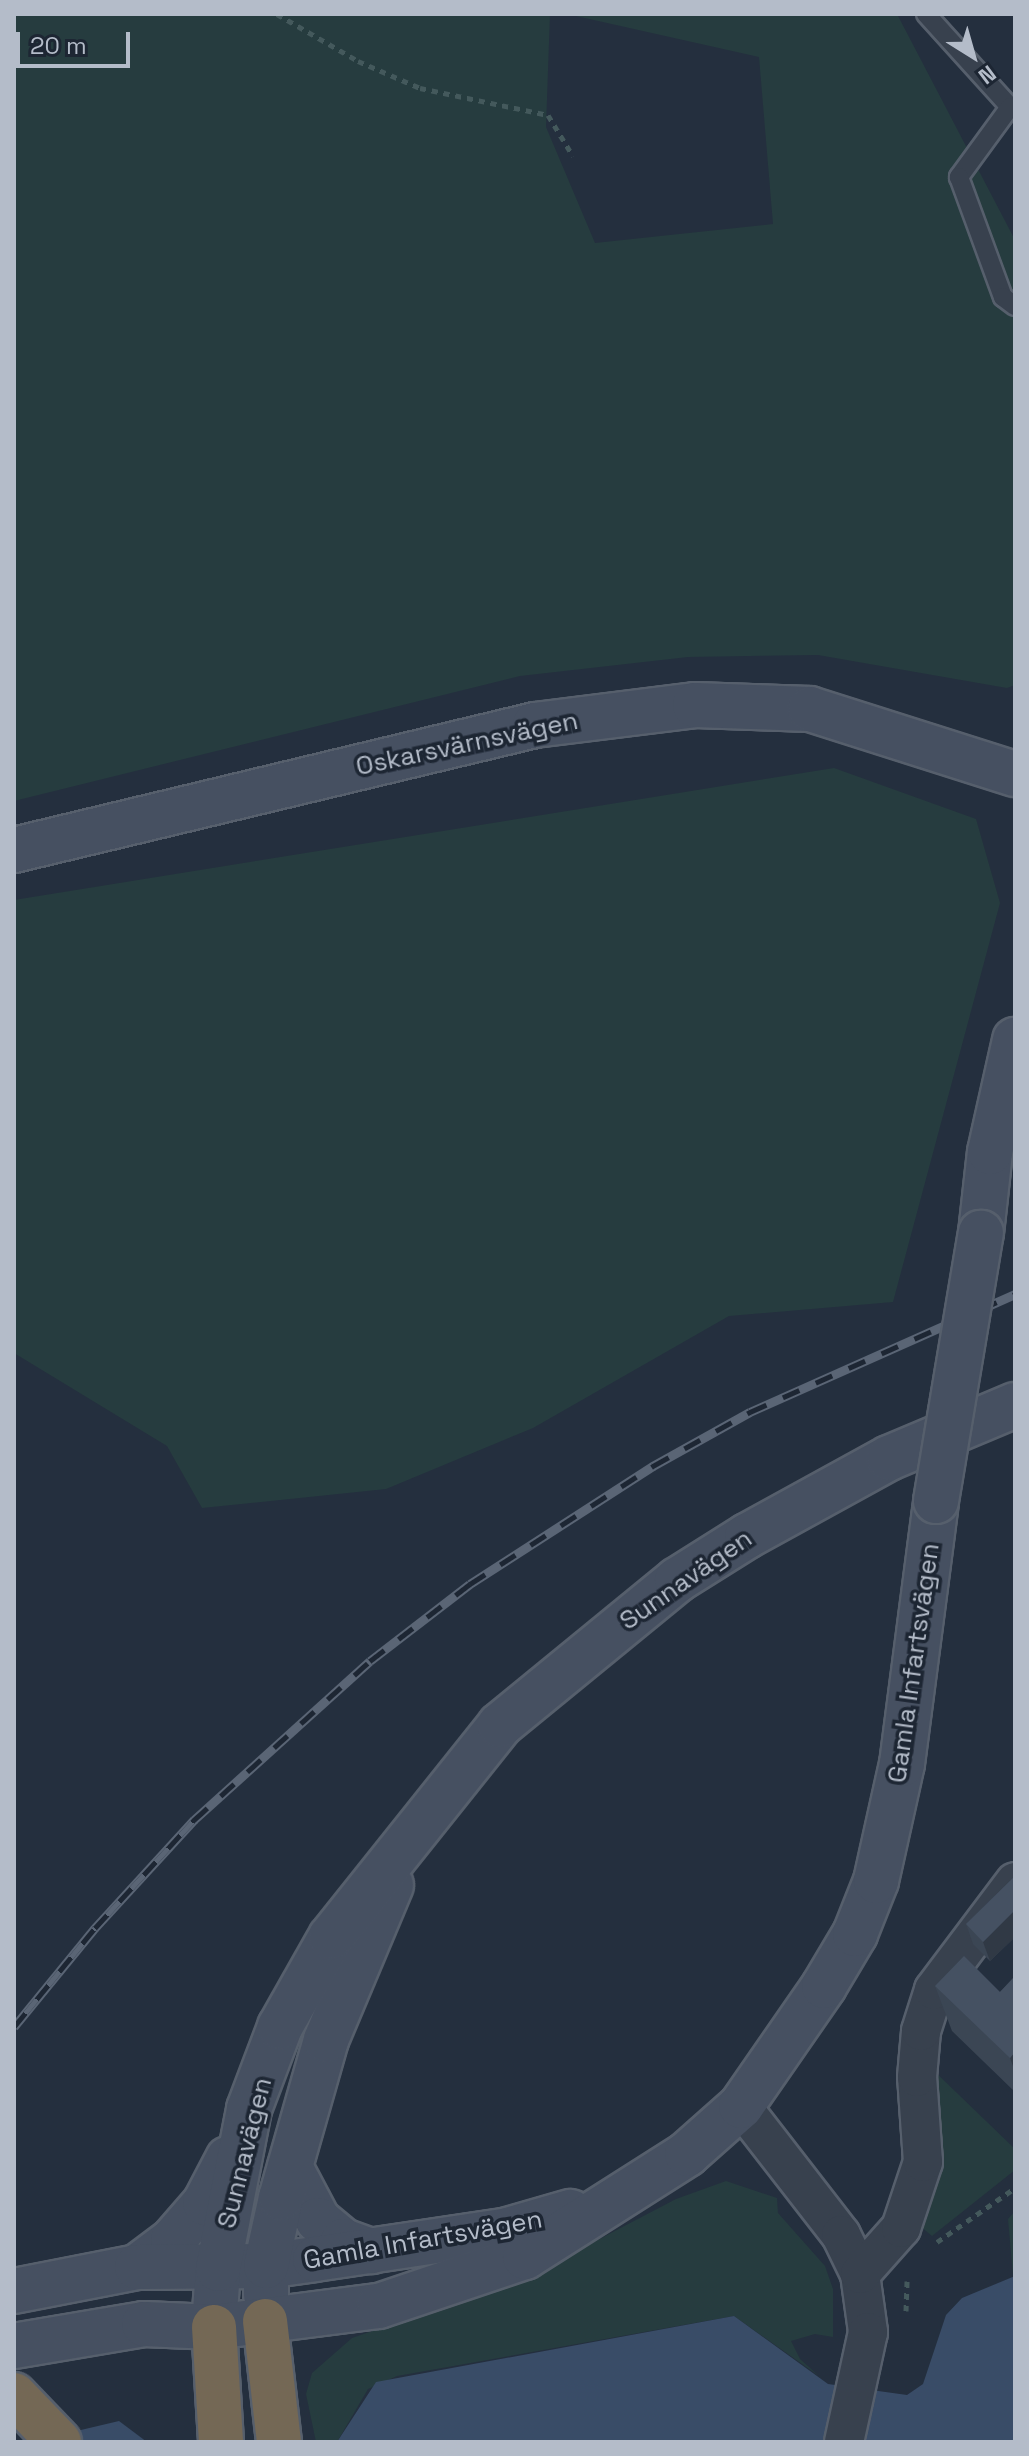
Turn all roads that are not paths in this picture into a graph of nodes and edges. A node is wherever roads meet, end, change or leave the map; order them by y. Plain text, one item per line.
1 (926, 14) edge
2 (1015, 306) edge
3 (1015, 774) edge
4 (14, 850) edge
5 (1015, 1040) edge
6 (1015, 1405) edge
7 (413, 1832) junction
8 (1015, 1882) edge
9 (741, 2106) junction
10 (249, 2109) junction
11 (290, 2167) junction
12 (626, 2196) junction
13 (371, 2251) junction
14 (266, 2266) junction
15 (137, 2267) junction
16 (218, 2269) junction
17 (860, 2274) junction
18 (14, 2291) edge
19 (265, 2321) junction
20 (214, 2327) junction
21 (14, 2346) edge
22 (14, 2395) edge
23 (14, 2430) edge
24 (30, 2442) edge
25 (59, 2442) edge
26 (221, 2442) edge
27 (279, 2442) edge
28 (844, 2442) edge

1 - 2 lane
3 - 4 street, Oskarsvärnsvägen
5 - 9 street, Gamla Infartsvägen, bridge
6 - 7 street, Sunnavägen
7 - 10 street, Sunnavägen
7 - 11 street, Sunnavägen
8 - 17 street
9 - 12 street, Gamla Infartsvägen
9 - 17 street
10 - 15 street
10 - 16 street, Sunnavägen
11 - 13 street
11 - 14 street, Sunnavägen
12 - 13 street, Gamla Infartsvägen
12 - 19 street, Gamla Infartsvägen
13 - 14 street, Gamla Infartsvägen
14 - 16 street, Gamla Infartsvägen
14 - 19 street, Sunnavägen
15 - 16 street, Gamla Infartsvägen
15 - 18 street
16 - 20 street, Sunnavägen
17 - 28 street
19 - 20 street, Gamla Infartsvägen
19 - 27 highway
20 - 21 street, Gamla Infartsvägen
20 - 26 highway
22 - 25 highway
23 - 24 highway

